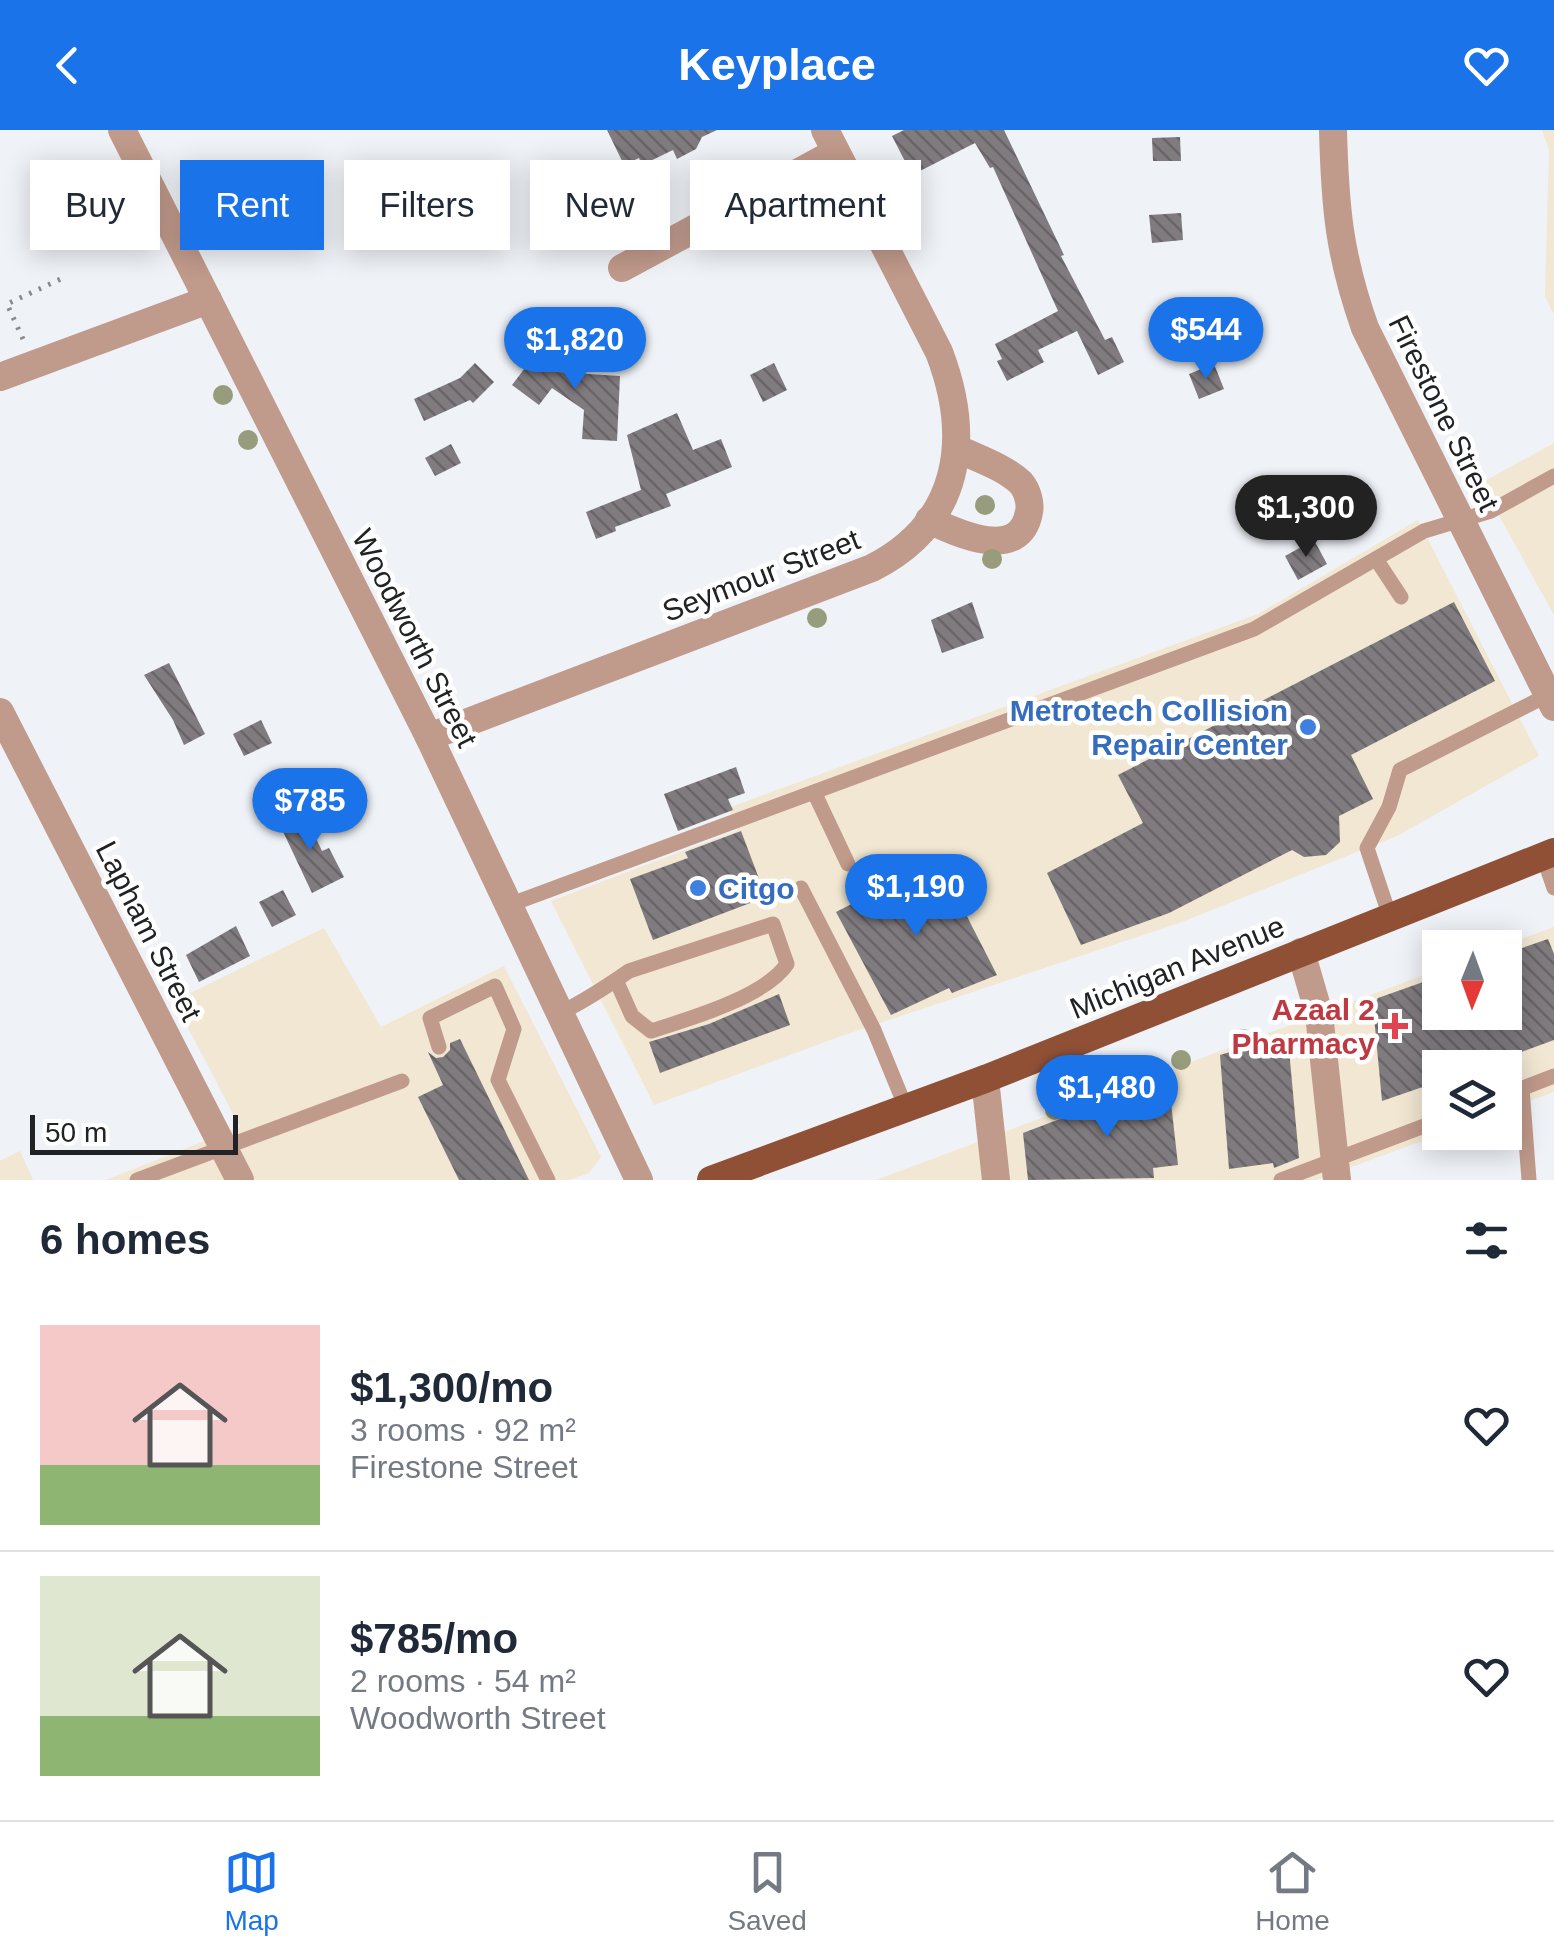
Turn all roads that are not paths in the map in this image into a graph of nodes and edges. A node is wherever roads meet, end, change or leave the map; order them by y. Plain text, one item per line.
1 (122, 130) edge
2 (1333, 130) edge
3 (831, 141) edge
4 (622, 268) dead end
5 (208, 300) junction
6 (0, 376) edge
7 (958, 448) junction
8 (1554, 476) edge
9 (1460, 519) junction
10 (929, 520) junction
11 (1376, 559) junction
12 (1401, 597) dead end
13 (1551, 701) edge
14 (0, 712) edge
15 (429, 737) junction
16 (814, 792) junction
17 (1548, 854) edge
18 (848, 864) dead end
19 (801, 888) dead end
20 (1554, 888) edge
21 (509, 906) junction
22 (1390, 917) junction
23 (1301, 952) junction
24 (616, 980) junction
25 (560, 1013) junction
26 (440, 1047) dead end
27 (1554, 1076) edge
28 (984, 1079) junction
29 (402, 1080) dead end
30 (1522, 1088) joint
31 (906, 1108) junction
32 (1422, 1129) edge
33 (224, 1148) junction
34 (1336, 1170) edge
35 (137, 1180) edge
36 (240, 1180) edge
37 (548, 1180) edge
38 (639, 1180) edge
39 (711, 1180) edge
40 (996, 1180) edge
41 (1281, 1180) edge
42 (1529, 1180) edge

1 - 5 street, Woodworth Street
2 - 9 street, Firestone Street
3 - 4 street
3 - 7 street, Seymour Street
5 - 6 street
5 - 15 street, Woodworth Street
7 - 10 street, Seymour Street
7 - 10 street
8 - 9 lane
9 - 11 lane
9 - 13 street, Firestone Street
10 - 15 street, Seymour Street
11 - 12 lane
11 - 16 lane
13 - 22 lane
14 - 33 street, Lapham Street
15 - 21 street, Woodworth Street
16 - 18 lane
16 - 21 lane
17 - 20 lane
17 - 22 main road, Michigan Avenue
19 - 31 lane
21 - 25 street, Woodworth Street
22 - 23 main road, Michigan Avenue
23 - 28 main road, Michigan Avenue
23 - 34 street
24 - 24 lane
24 - 25 lane
25 - 38 street, Woodworth Street
26 - 37 lane
27 - 30 lane
28 - 31 main road, Michigan Avenue
28 - 40 street
29 - 33 lane
30 - 42 lane
31 - 39 main road, Michigan Avenue
32 - 34 lane
33 - 35 lane
33 - 36 street, Lapham Street
34 - 41 lane

